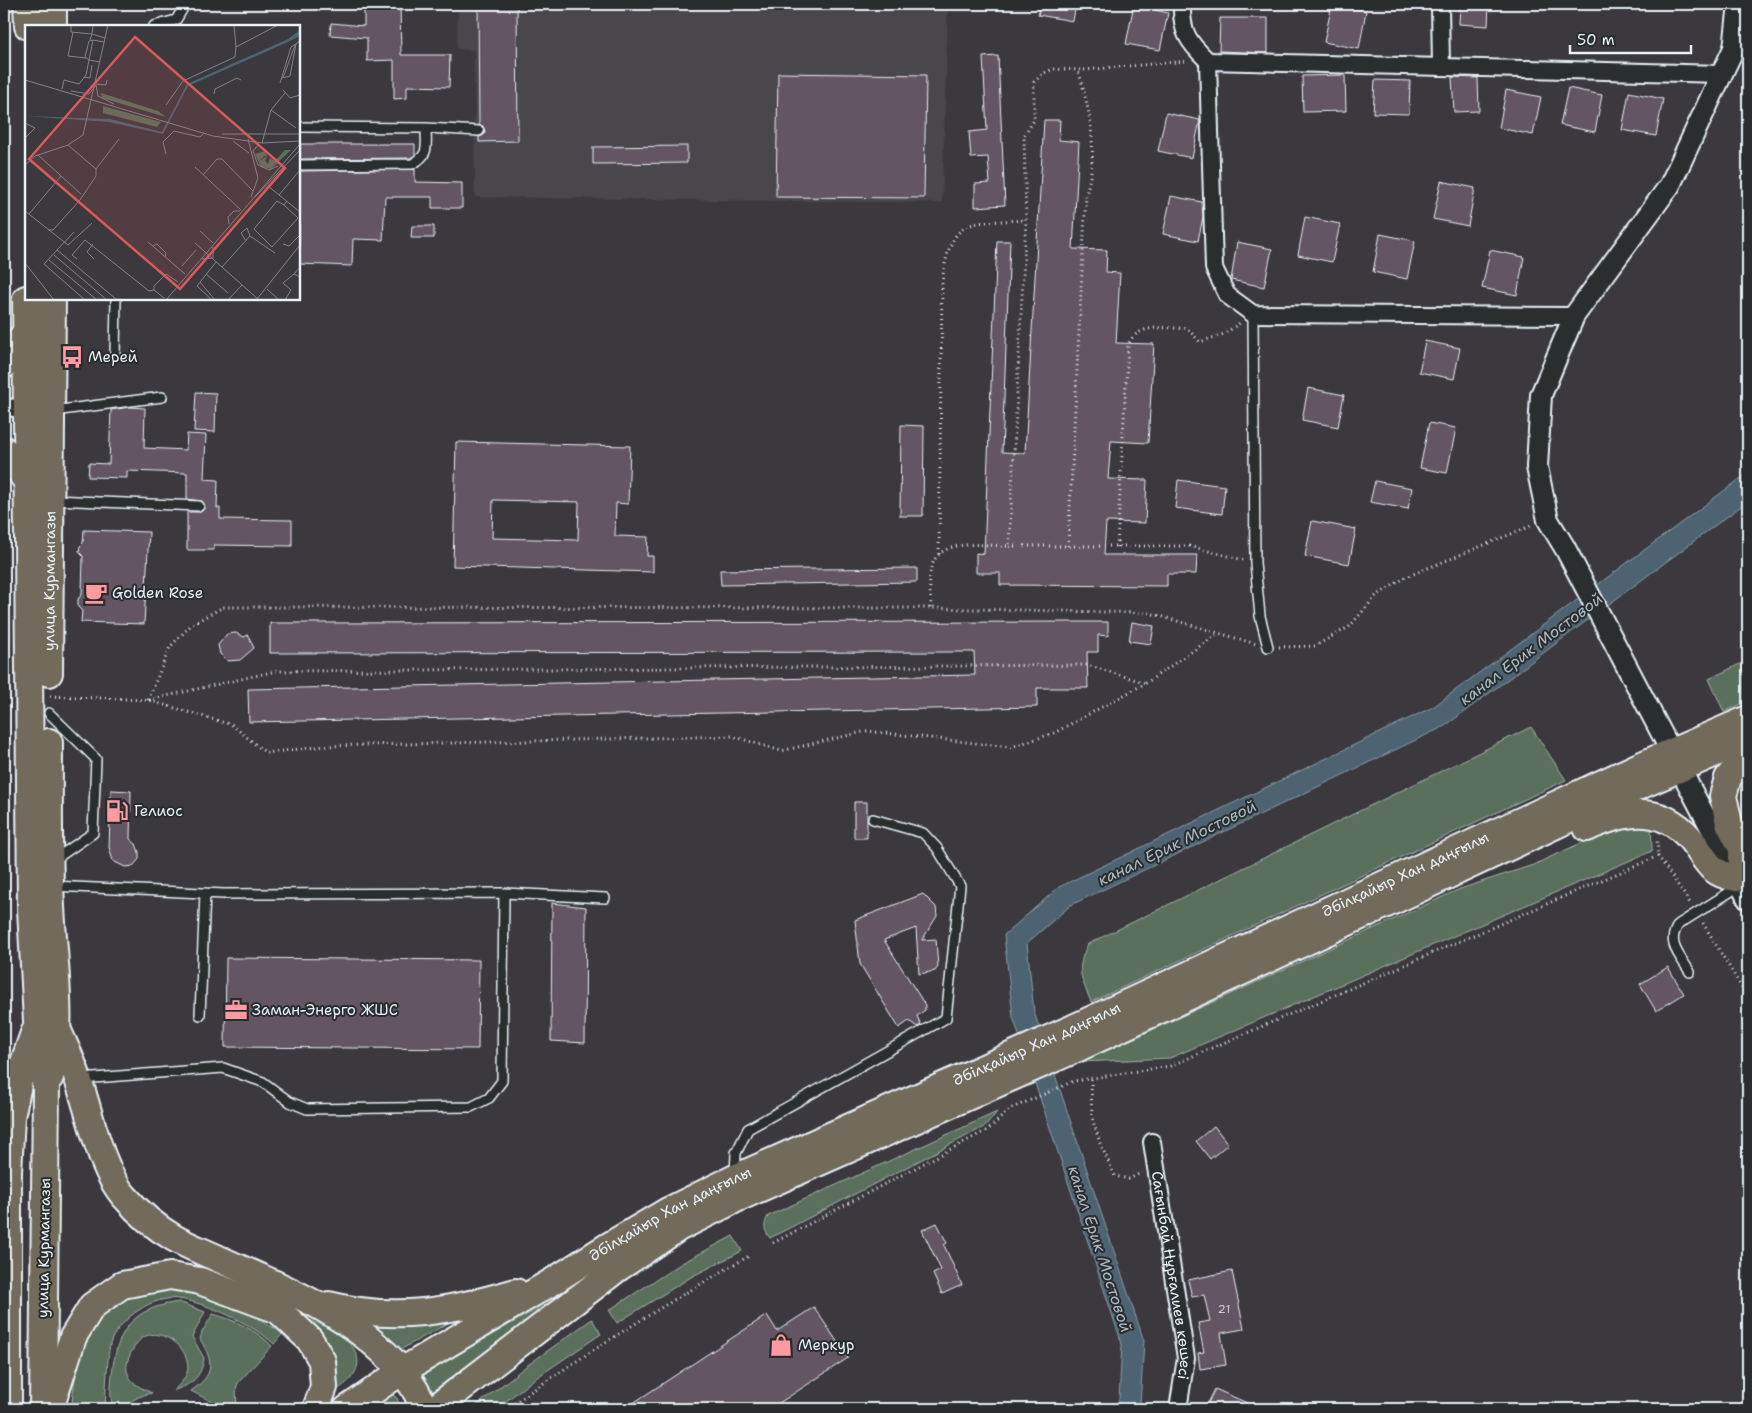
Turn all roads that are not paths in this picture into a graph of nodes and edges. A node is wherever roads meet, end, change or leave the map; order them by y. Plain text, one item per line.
1 (28, 4) edge
2 (54, 4) edge
3 (182, 4) edge
4 (1182, 4) edge
5 (1440, 4) edge
6 (1740, 4) edge
7 (28, 25) edge
8 (54, 25) edge
9 (158, 25) edge
10 (1208, 61) junction
11 (1441, 67) junction
12 (1722, 74) junction
13 (300, 127) edge
14 (426, 128) junction
15 (479, 131) dead end
16 (300, 165) edge
17 (26, 300) edge
18 (52, 300) edge
19 (116, 300) edge
20 (1253, 314) junction
21 (1574, 316) junction
22 (26, 331) junction
23 (115, 355) dead end
24 (4, 365) edge
25 (162, 397) dead end
26 (15, 408) edge
27 (53, 411) junction
28 (4, 450) edge
29 (28, 483) junction
30 (51, 500) junction
31 (199, 506) dead end
32 (40, 575) junction
33 (1268, 647) road end
34 (44, 714) junction
35 (1748, 719) edge
36 (1748, 739) edge
37 (1748, 755) edge
38 (1676, 761) junction
39 (873, 819) dead end
40 (1503, 850) junction
41 (40, 874) junction
42 (1742, 887) edge
43 (205, 893) junction
44 (504, 893) junction
45 (605, 898) dead end
46 (1690, 972) dead end
47 (200, 1015) dead end
48 (47, 1026) junction
49 (1074, 1039) junction
50 (991, 1077) junction
51 (78, 1079) junction
52 (1152, 1142) dead end
53 (734, 1178) junction
54 (7, 1200) edge
55 (555, 1280) junction
56 (310, 1301) junction
57 (402, 1371) junction
58 (8, 1409) edge
59 (43, 1409) edge
60 (50, 1409) edge
61 (316, 1409) edge
62 (347, 1409) edge
63 (421, 1409) edge
64 (434, 1409) edge
65 (1178, 1409) edge

1 - 7 main road
2 - 8 main road
3 - 9 lane
4 - 10 street
5 - 11 street
6 - 12 street
10 - 11 street
10 - 20 street
11 - 12 street
12 - 21 street
13 - 14 lane
14 - 15 lane
14 - 16 lane
17 - 22 main road, улица Курмангазы
18 - 27 main road, улица Курмангазы
19 - 23 lane
20 - 21 street
20 - 33 lane
21 - 38 street
22 - 24 main road
22 - 26 main road, улица Курмангазы
25 - 27 lane
26 - 27 street
26 - 29 main road, улица Курмангазы
27 - 30 main road, улица Курмангазы
28 - 29 main road
29 - 32 main road, улица Курмангазы
30 - 31 lane
30 - 32 main road, улица Курмангазы
32 - 34 main road, улица Курмангазы
34 - 41 main road, улица Курмангазы
34 - 41 lane
35 - 38 main road, Әбілқайыр Хан даңғылы
36 - 38 main road, Әбілқайыр Хан даңғылы
37 - 42 main road
38 - 40 main road, Әбілқайыр Хан даңғылы
38 - 42 street
38 - 49 main road, Әбілқайыр Хан даңғылы
39 - 53 lane
40 - 42 main road
40 - 49 main road, Әбілқайыр Хан даңғылы
41 - 43 lane
41 - 48 main road, улица Курмангазы
42 - 46 lane
43 - 44 lane
43 - 47 lane
44 - 45 lane
44 - 51 lane
48 - 51 main road
48 - 54 main road
48 - 59 main road, улица Курмангазы
49 - 50 main road, Әбілқайыр Хан даңғылы
50 - 53 main road, Әбілқайыр Хан даңғылы
50 - 64 main road, Әбілқайыр Хан даңғылы
51 - 56 main road
52 - 65 street, Сағынбай Нұрғалиев көшесі
53 - 55 main road, Әбілқайыр Хан даңғылы
54 - 58 main road
55 - 56 main road
55 - 57 main road, Әбілқайыр Хан даңғылы
56 - 57 main road
57 - 62 main road, Әбілқайыр Хан даңғылы
57 - 63 main road
60 - 61 main road

